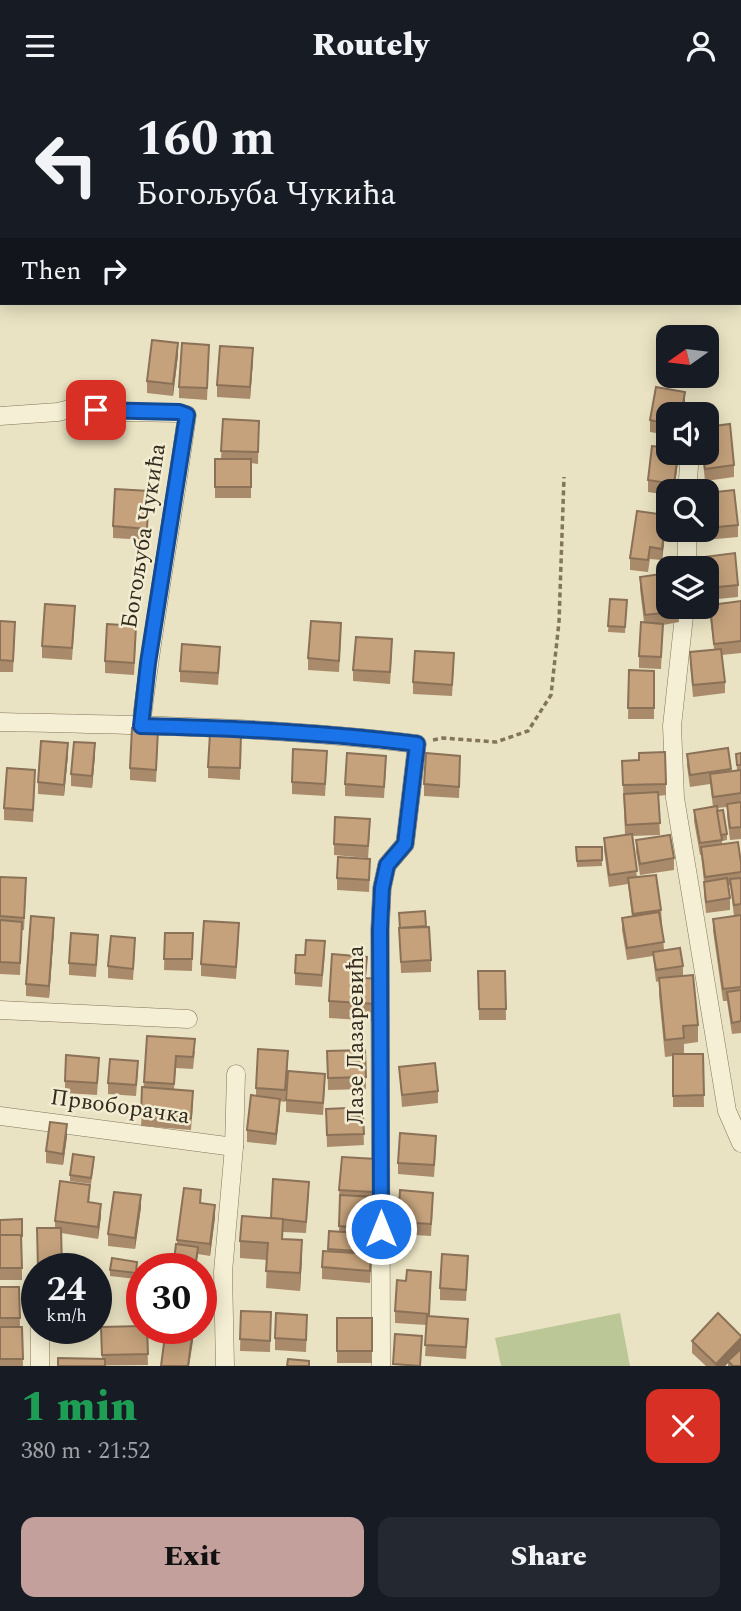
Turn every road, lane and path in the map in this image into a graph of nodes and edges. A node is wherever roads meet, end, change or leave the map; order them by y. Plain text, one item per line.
1 (0, 416) edge
2 (564, 477) dead end
3 (683, 619) edge
4 (0, 722) edge
5 (141, 726) junction
6 (417, 744) junction
7 (0, 1010) edge
8 (188, 1019) dead end
9 (236, 1073) dead end
10 (0, 1116) edge
11 (739, 1142) edge
12 (234, 1147) junction
13 (40, 1344) edge
14 (40, 1366) edge
15 (225, 1366) edge
16 (381, 1366) edge

1 - 5 street, Богољуба Чукића
2 - 6 path
3 - 11 street
4 - 5 street
5 - 6 street
6 - 16 street, Лазе Лазаревића
7 - 8 street
9 - 12 street
10 - 12 street, Првоборачка
12 - 15 street
13 - 14 street

